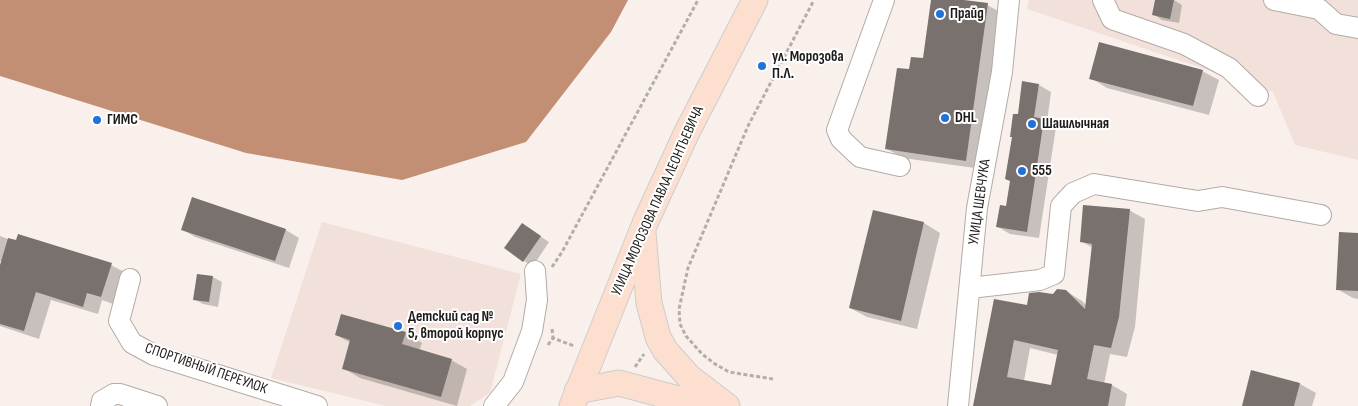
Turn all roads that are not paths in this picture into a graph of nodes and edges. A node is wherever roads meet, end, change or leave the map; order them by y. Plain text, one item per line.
1 (755, 0) edge
2 (884, 0) edge
3 (1009, 0) edge
4 (1103, 0) edge
5 (1274, 0) edge
6 (1320, 4) edge
7 (1358, 28) edge
8 (1258, 96) dead end
9 (900, 166) dead end
10 (1321, 215) dead end
11 (643, 228) junction
12 (541, 272) road end
13 (130, 279) dead end
14 (970, 288) junction
15 (575, 399) edge
16 (101, 406) edge
17 (157, 406) edge
18 (317, 406) edge
19 (494, 406) edge
20 (600, 406) edge
21 (705, 406) edge
22 (727, 406) edge
23 (958, 406) edge

1 - 11 main road, УЛИЦА МОРОЗОВА ПАВЛА ЛЕОНТЬЕВИЧА
2 - 9 street
3 - 14 street, УЛИЦА ШЕВЧУКА
4 - 8 street
5 - 6 street
6 - 7 street
10 - 14 street
11 - 15 main road, УЛИЦА МОРОЗОВА ПАВЛА ЛЕОНТЬЕВИЧА
11 - 22 main road
12 - 19 street
13 - 18 street, СПОРТИВНЫЙ ПЕРЕУЛОК
14 - 23 street, УЛИЦА ШЕВЧУКА
15 - 20 main road
15 - 21 main road
16 - 17 street

